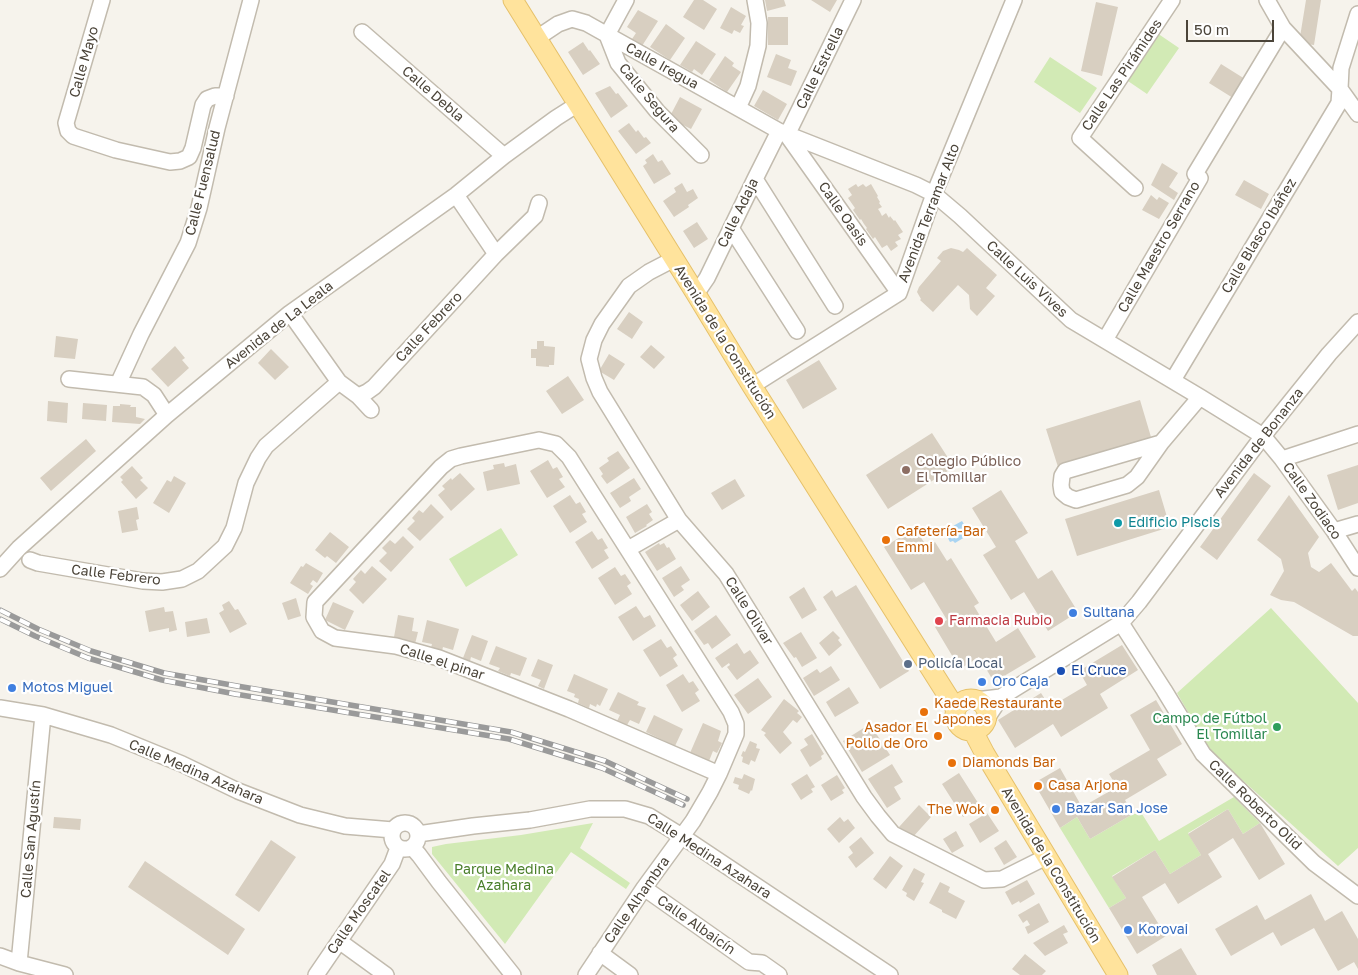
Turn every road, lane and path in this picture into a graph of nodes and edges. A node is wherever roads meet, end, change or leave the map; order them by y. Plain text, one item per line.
1 (102, 0) edge
2 (252, 0) edge
3 (513, 0) edge
4 (626, 0) edge
5 (755, 0) edge
6 (853, 0) edge
7 (1014, 0) edge
8 (1160, 0) edge
9 (1172, 0) edge
10 (1266, 0) edge
11 (1358, 14) edge
12 (1283, 28) junction
13 (362, 32) dead end
14 (607, 35) junction
15 (537, 38) junction
16 (1340, 89) junction
17 (226, 96) junction
18 (578, 104) junction
19 (738, 108) junction
20 (1085, 111) dead end
21 (1358, 114) edge
22 (783, 134) junction
23 (700, 155) dead end
24 (504, 156) junction
25 (755, 179) junction
26 (1135, 188) dead end
27 (934, 194) junction
28 (456, 195) junction
29 (539, 203) dead end
30 (731, 228) junction
31 (496, 254) junction
32 (674, 259) junction
33 (899, 293) junction
34 (696, 294) junction
35 (835, 306) dead end
36 (290, 313) junction
37 (1358, 322) edge
38 (797, 331) dead end
39 (1105, 340) junction
40 (69, 378) dead end
41 (1173, 380) junction
42 (339, 382) junction
43 (118, 384) junction
44 (752, 386) junction
45 (358, 396) junction
46 (1200, 396) junction
47 (371, 410) dead end
48 (167, 415) junction
49 (1358, 434) edge
50 (1263, 436) junction
51 (1161, 443) junction
52 (1282, 459) junction
53 (679, 520) junction
54 (1358, 524) edge
55 (1334, 531) junction
56 (628, 549) junction
57 (30, 560) dead end
58 (1358, 568) edge
59 (0, 569) edge
60 (1121, 623) junction
61 (1001, 697) junction
62 (966, 702) junction
63 (0, 708) edge
64 (43, 715) junction
65 (981, 725) junction
66 (719, 774) junction
67 (393, 830) junction
68 (683, 837) junction
69 (409, 843) junction
70 (1046, 857) junction
71 (644, 888) junction
72 (1358, 896) edge
73 (339, 941) junction
74 (600, 953) junction
75 (0, 956) edge
76 (19, 963) junction
77 (65, 975) edge
78 (316, 975) edge
79 (386, 975) edge
80 (513, 975) edge
81 (586, 975) edge
82 (630, 975) edge
83 (779, 975) edge
84 (890, 975) edge
85 (1118, 975) edge

1 - 17 street, Calle Mayo
2 - 17 street, Calle Fuensalud
3 - 15 main road, Avenida de la Constitución
4 - 14 street
5 - 19 street
6 - 22 street, Calle Estrella
7 - 27 street, Avenida Terramar Alto
8 - 20 street
9 - 26 street, Calle Las Pirámides
10 - 12 street
11 - 16 street, Calle Blasco Ibáñez
12 - 16 street
12 - 39 street, Calle Maestro Serrano
13 - 24 street, Calle Debla
14 - 15 street, Calle Iregua
14 - 19 street, Calle Iregua
14 - 23 street, Calle Segura
15 - 18 main road, Avenida de la Constitución
16 - 21 street
16 - 41 street, Calle Blasco Ibáñez
17 - 43 street, Calle Fuensalud
18 - 24 street, Avenida de La Leala
18 - 32 main road, Avenida de la Constitución
19 - 22 street, Calle Iregua
22 - 25 street, Calle Adaja
22 - 27 street, Calle Luis Vives
22 - 33 street, Calle Oasis
24 - 28 street, Avenida de La Leala
25 - 30 street, Calle Adaja
25 - 35 street
27 - 33 street, Avenida Terramar Alto
27 - 39 street, Calle Luis Vives
28 - 31 street
28 - 36 street, Avenida de La Leala
29 - 31 street, Calle Febrero
30 - 34 street, Calle Adaja
30 - 38 street
31 - 45 street, Calle Febrero
32 - 34 main road, Avenida de la Constitución
32 - 53 street, Calle Olivar
33 - 44 street, Avenida Terramar Alto
34 - 44 main road, Avenida de la Constitución
36 - 42 street
36 - 48 street, Avenida de La Leala
37 - 50 street, Avenida de Bonanza
39 - 41 street, Calle Luis Vives
40 - 43 street
41 - 46 street, Calle Luis Vives
42 - 45 street
42 - 57 street, Calle Febrero
43 - 48 street
44 - 62 main road, Avenida de la Constitución
45 - 47 street
46 - 50 street, Calle Luis Vives
46 - 51 street
48 - 59 street, Avenida de La Leala
49 - 52 street
50 - 52 street, Calle Zodiaco
50 - 60 street, Avenida de Bonanza
51 - 51 street
52 - 55 street, Calle Zodiaco
53 - 56 street
53 - 70 street, Calle Olivar
54 - 55 street
55 - 58 street, Calle Zodiaco
56 - 66 street, Calle el pinar
56 - 66 street, Calle el pinar
60 - 61 street, Avenida de Bonanza
60 - 72 street, Calle Roberto Olid
61 - 62 street, Avenida de Bonanza
61 - 65 street, Avenida de Bonanza
62 - 65 main road
62 - 65 main road
63 - 64 street, Calle Medina Azahara
64 - 67 street, Calle Medina Azahara
64 - 76 street, Calle San Agustín
65 - 70 main road, Avenida de la Constitución
66 - 68 street, Calle Alhambra
67 - 69 street
67 - 69 street
68 - 69 street, Calle Medina Azahara
68 - 71 street, Calle Alhambra
68 - 84 street, Calle Medina Azahara
69 - 73 street, Calle Moscatel
69 - 80 street
70 - 85 main road, Avenida de la Constitución
71 - 74 street, Calle Alhambra
71 - 83 street, Calle Albaicín
73 - 78 street, Calle Moscatel
73 - 79 street
74 - 81 street, Calle Alhambra
74 - 82 street
75 - 76 street
76 - 77 street

